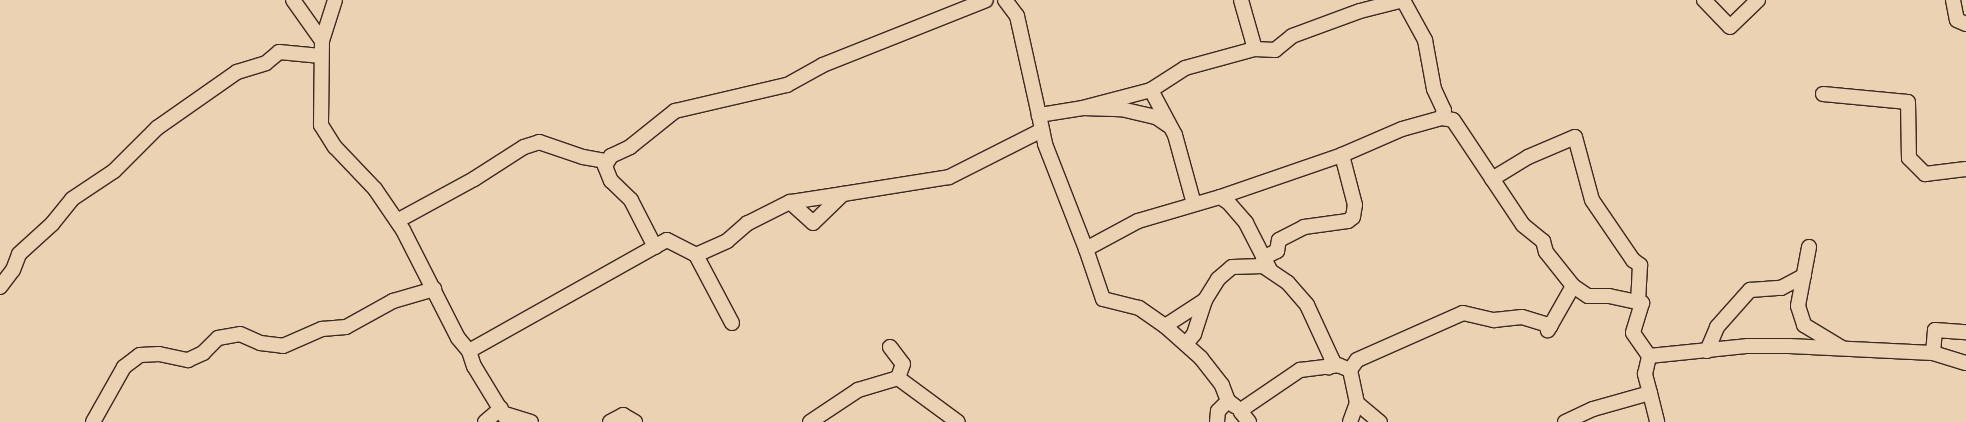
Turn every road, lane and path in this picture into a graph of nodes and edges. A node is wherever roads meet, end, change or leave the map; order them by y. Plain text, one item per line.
1 (293, 0) edge
2 (335, 0) edge
3 (986, 0) edge
4 (1005, 0) edge
5 (1241, 0) edge
6 (1403, 0) edge
7 (1704, 0) edge
8 (1758, 0) edge
9 (1953, 0) edge
10 (1966, 24) edge
11 (322, 41) junction
12 (1255, 49) junction
13 (321, 56) junction
14 (1150, 90) junction
15 (1823, 94) dead end
16 (1083, 108) junction
17 (1039, 115) junction
18 (1442, 118) junction
19 (1168, 126) junction
20 (1042, 130) junction
21 (1342, 155) junction
22 (606, 161) junction
23 (1966, 169) edge
24 (1492, 179) junction
25 (843, 194) junction
26 (1220, 197) junction
27 (790, 202) junction
28 (1194, 204) junction
29 (397, 221) junction
30 (655, 247) junction
31 (1809, 247) dead end
32 (1086, 249) junction
33 (696, 255) junction
34 (1267, 264) junction
35 (1804, 276) junction
36 (0, 286) edge
37 (1573, 286) junction
38 (434, 289) junction
39 (1205, 300) junction
40 (1638, 303) junction
41 (732, 322) dead end
42 (1165, 326) junction
43 (1966, 332) edge
44 (1186, 344) junction
45 (890, 347) dead end
46 (1843, 348) junction
47 (469, 351) junction
48 (1707, 351) junction
49 (1933, 353) junction
50 (1649, 356) junction
51 (1966, 363) edge
52 (1329, 366) junction
53 (1350, 370) junction
54 (898, 378) junction
55 (1650, 393) junction
56 (1228, 401) junction
57 (1357, 403) junction
58 (504, 415) edge
59 (1245, 417) edge
60 (93, 422) edge
61 (485, 422) edge
62 (531, 422) edge
63 (610, 422) edge
64 (635, 422) edge
65 (810, 422) edge
66 (958, 422) edge
67 (1217, 422) edge
68 (1350, 422) edge
69 (1380, 422) edge
70 (1565, 422) edge
71 (1657, 422) edge

1 - 11 street
2 - 11 street
3 - 22 street
4 - 17 street
5 - 12 street
6 - 12 street
6 - 18 street
7 - 8 street
9 - 10 street
11 - 13 street
12 - 14 street
13 - 29 street
13 - 36 street
14 - 16 street
14 - 19 street
15 - 23 street
16 - 17 street
16 - 19 street
17 - 20 street
18 - 21 street
18 - 24 street
19 - 28 street
20 - 25 street
20 - 32 street
21 - 26 street
21 - 34 street
22 - 29 street
22 - 30 street
24 - 37 street
24 - 40 street
25 - 27 street
25 - 27 street
26 - 28 street
26 - 34 street
27 - 33 street
28 - 32 street
29 - 38 street
30 - 33 street
30 - 47 street
31 - 35 street
32 - 42 street
33 - 41 street
34 - 39 street
34 - 52 street
35 - 46 street
35 - 48 street
37 - 40 street
37 - 53 street
38 - 47 street
38 - 60 street
39 - 42 street
39 - 44 street
40 - 50 street
42 - 44 street
43 - 49 street
44 - 56 street
45 - 54 street
46 - 48 street
46 - 49 street
47 - 58 street
48 - 50 street
49 - 51 street
50 - 55 street
52 - 53 street
52 - 59 street
53 - 57 street
54 - 65 street
54 - 66 street
55 - 70 street
55 - 71 street
56 - 59 street
56 - 67 street
57 - 68 street
57 - 69 street
58 - 61 street
58 - 62 street
63 - 64 street

